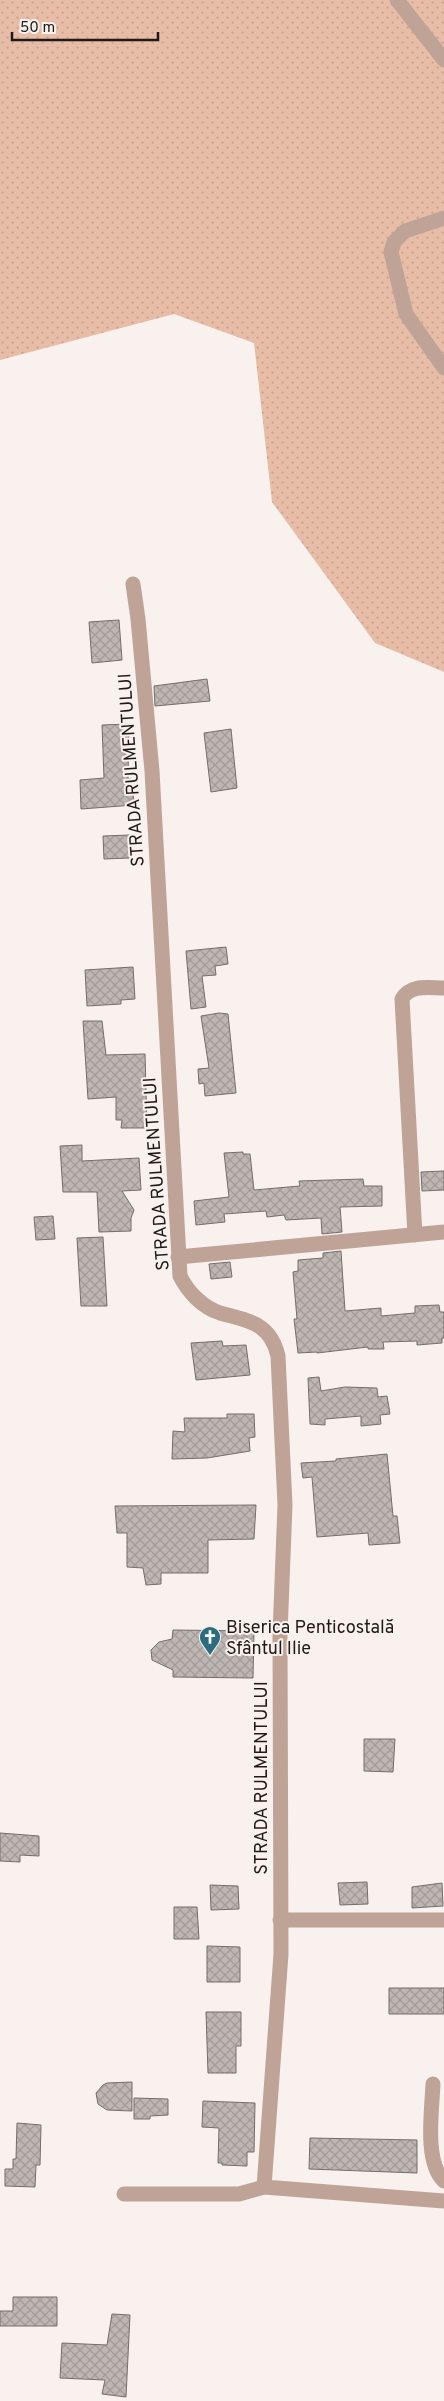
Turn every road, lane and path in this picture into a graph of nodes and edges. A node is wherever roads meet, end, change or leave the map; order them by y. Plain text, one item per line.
1 (397, 0) edge
2 (444, 60) edge
3 (444, 218) edge
4 (444, 368) edge
5 (132, 584) dead end
6 (444, 988) edge
7 (444, 1232) edge
8 (415, 1235) junction
9 (178, 1257) junction
10 (280, 1920) junction
11 (444, 1920) edge
12 (433, 2084) dead end
13 (444, 2181) edge
14 (264, 2187) junction
15 (124, 2194) dead end
16 (444, 2201) edge

1 - 2 street
3 - 4 street
5 - 9 street, STRADA RULMENTULUI
6 - 8 street
7 - 8 street
8 - 9 street
9 - 10 street, STRADA RULMENTULUI
10 - 11 street
10 - 14 street, STRADA RULMENTULUI
12 - 13 street
14 - 15 street
14 - 16 street

